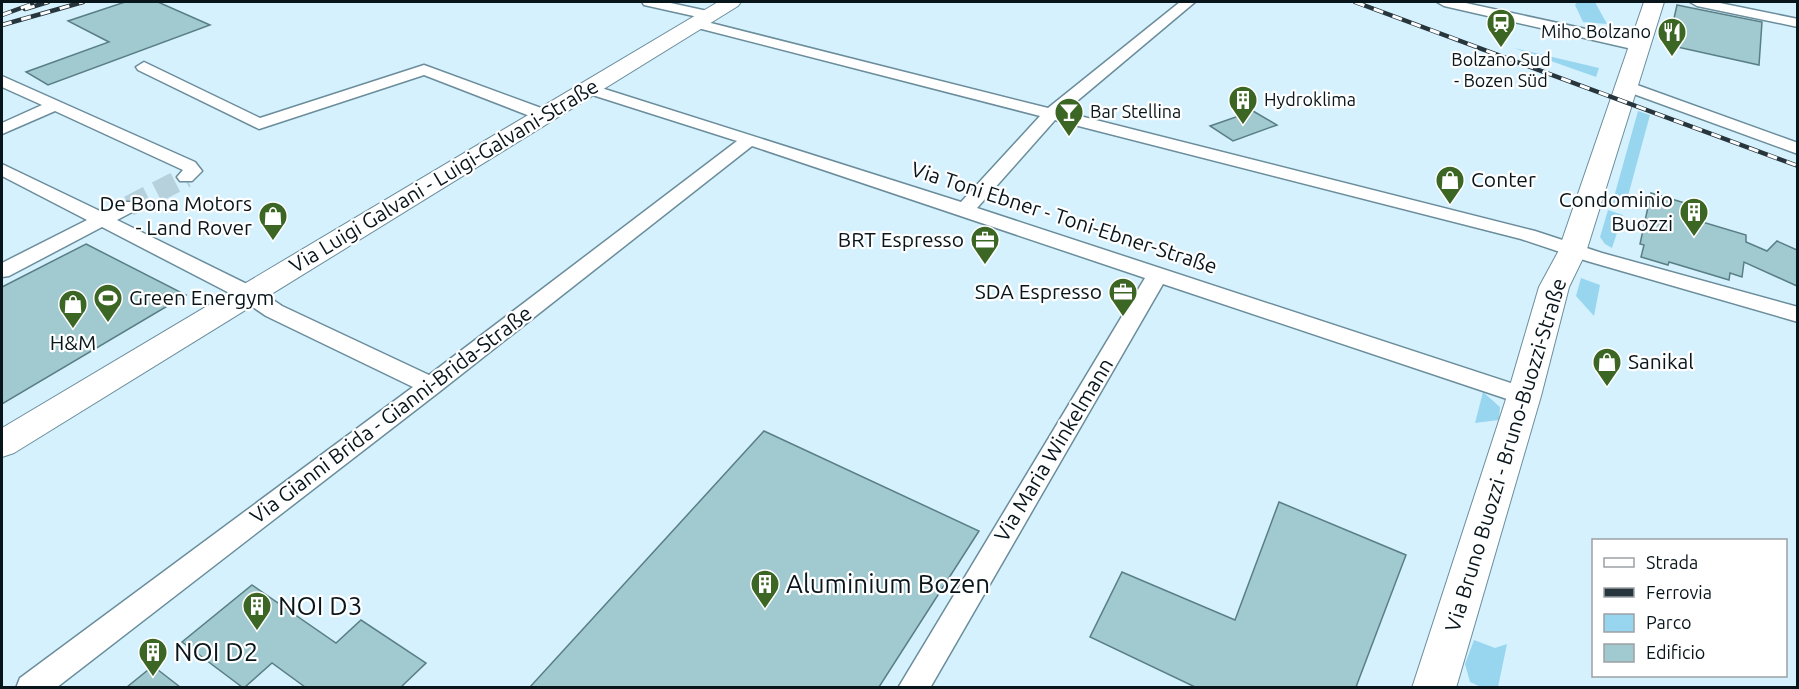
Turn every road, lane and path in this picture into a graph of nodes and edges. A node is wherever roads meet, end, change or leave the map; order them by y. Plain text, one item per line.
1 (649, 2) edge
2 (731, 2) edge
3 (1188, 2) edge
4 (1444, 2) edge
5 (1654, 2) edge
6 (1697, 2) edge
7 (701, 19) junction
8 (1797, 22) edge
9 (1641, 46) junction
10 (144, 67) dead end
11 (2, 81) edge
12 (1626, 86) junction
13 (589, 89) junction
14 (56, 105) junction
15 (1050, 115) junction
16 (546, 116) junction
17 (2, 129) edge
18 (750, 139) junction
19 (1797, 149) edge
20 (2, 169) edge
21 (190, 174) dead end
22 (129, 206) tunnel mouth
23 (964, 210) junction
24 (101, 221) junction
25 (1572, 252) junction
26 (2, 271) edge
27 (1158, 274) junction
28 (249, 294) junction
29 (1797, 315) edge
30 (431, 386) junction
31 (1524, 396) junction
32 (2, 444) edge
33 (31, 687) edge
34 (913, 687) edge
35 (1434, 687) edge

1 - 7 street
2 - 7 main road, Via Luigi Galvani - Luigi-Galvani-Straße
3 - 15 street
4 - 9 street
5 - 9 main road, Via Bruno Buozzi - Bruno-Buozzi-Straße
6 - 8 street
7 - 13 main road, Via Luigi Galvani - Luigi-Galvani-Straße
7 - 15 street
9 - 12 main road, Via Bruno Buozzi - Bruno-Buozzi-Straße
10 - 16 street
11 - 14 street
12 - 19 street
12 - 25 main road, Via Bruno Buozzi - Bruno-Buozzi-Straße
13 - 16 main road, Via Luigi Galvani - Luigi-Galvani-Straße
13 - 18 street, Via Toni Ebner - Toni-Ebner-Straße
14 - 17 street
14 - 21 street
15 - 23 street
15 - 25 street
16 - 28 main road, Via Luigi Galvani - Luigi-Galvani-Straße
18 - 23 street, Via Toni Ebner - Toni-Ebner-Straße
18 - 30 street, Via Gianni Brida - Gianni-Brida-Straße
20 - 24 street
22 - 24 street
23 - 27 street, Via Toni Ebner - Toni-Ebner-Straße
24 - 26 street
24 - 28 street
25 - 29 street
25 - 31 main road, Via Bruno Buozzi - Bruno-Buozzi-Straße
27 - 31 street, Via Toni Ebner - Toni-Ebner-Straße
27 - 34 street, Via Maria Winkelmann
28 - 30 street
28 - 32 main road, Via Luigi Galvani - Luigi-Galvani-Straße
30 - 33 street, Via Gianni Brida - Gianni-Brida-Straße
31 - 35 main road, Via Bruno Buozzi - Bruno-Buozzi-Straße

